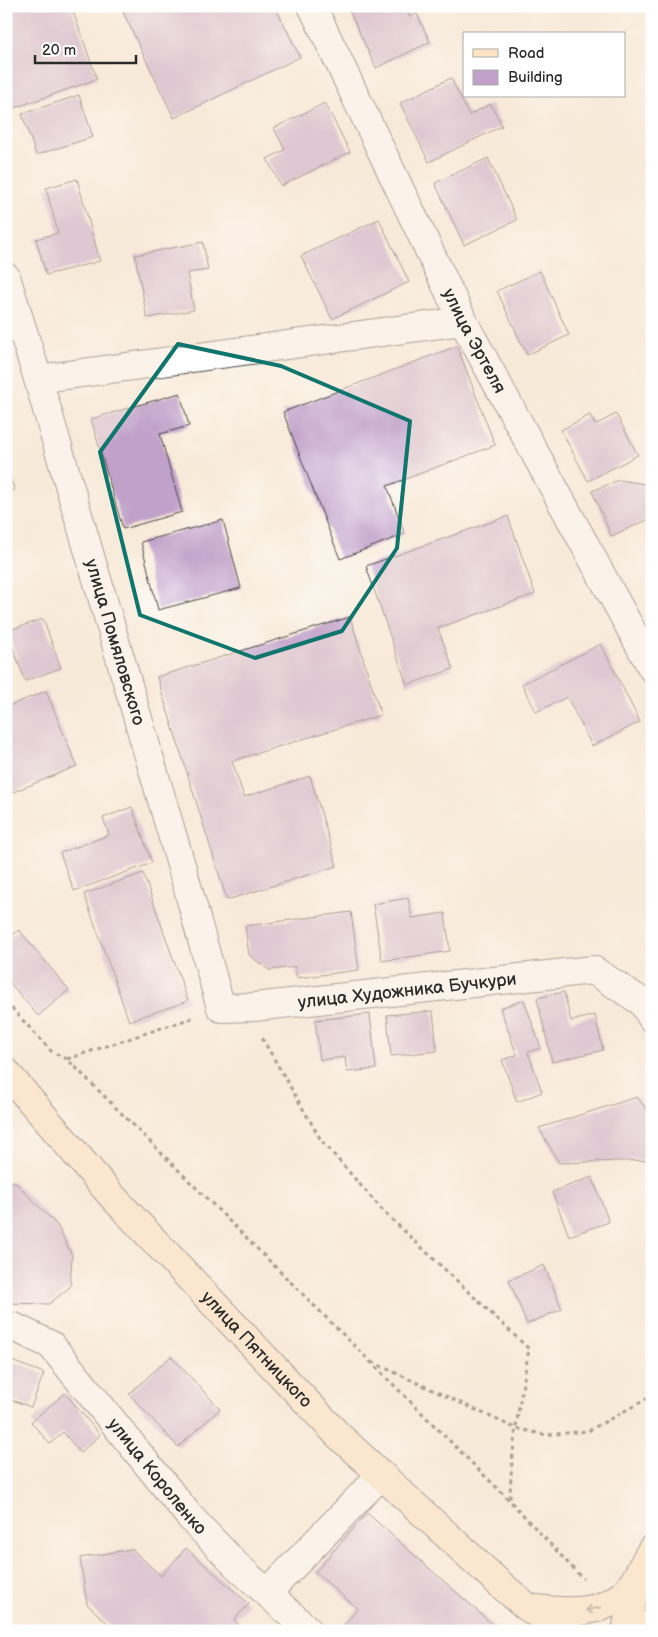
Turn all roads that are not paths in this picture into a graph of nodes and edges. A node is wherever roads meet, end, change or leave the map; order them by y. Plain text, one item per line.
1 (312, 6) edge
2 (6, 277) edge
3 (464, 321) junction
4 (38, 379) junction
5 (652, 668) edge
6 (221, 1008) joint
7 (652, 1018) edge
8 (6, 1072) edge
9 (6, 1326) edge
10 (382, 1475) junction
11 (651, 1551) edge
12 (267, 1593) junction
13 (526, 1607) junction
14 (652, 1624) edge
15 (309, 1631) edge
16 (546, 1631) edge
17 (562, 1631) edge
18 (626, 1631) edge
19 (650, 1631) edge

1 - 3 street, улица Эртеля
2 - 4 street, улица Помяловского
3 - 4 street
3 - 5 street, улица Эртеля
4 - 6 street, улица Помяловского
6 - 7 street, улица Художника Бучкури
8 - 10 street, улица Пятницкого
9 - 12 street, улица Короленко
10 - 12 street
10 - 13 street, улица Пятницкого
11 -> 13 street
11 - 18 street
12 - 15 street, улица Короленко
13 - 16 street
13 - 17 street
14 - 19 street

